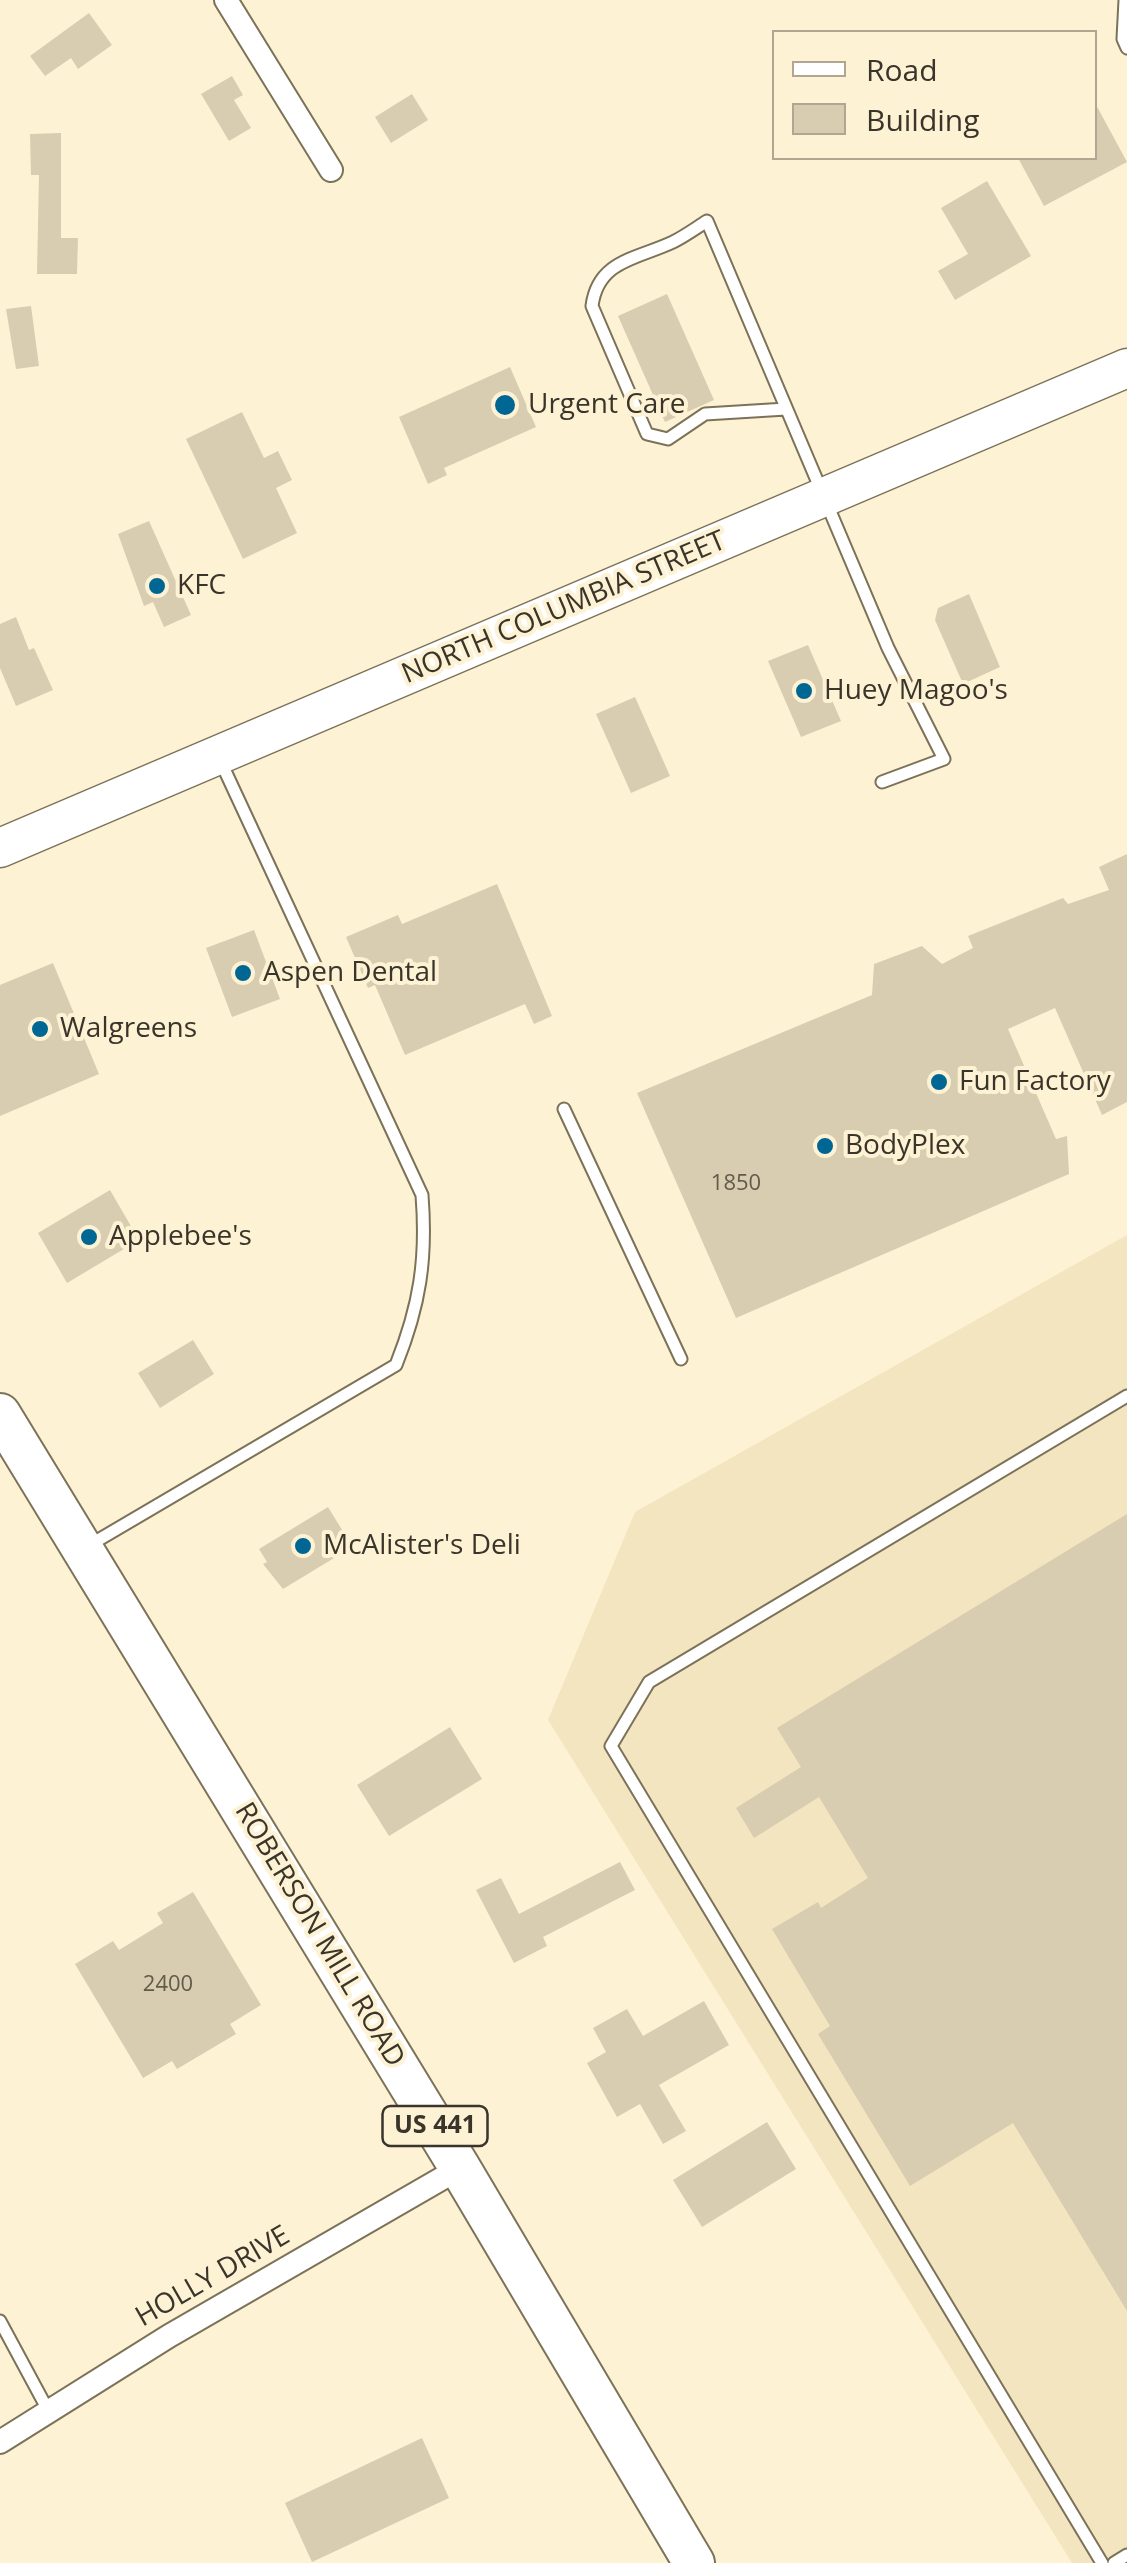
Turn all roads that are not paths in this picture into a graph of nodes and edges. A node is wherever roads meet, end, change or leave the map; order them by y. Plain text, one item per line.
1 (226, 0) edge
2 (1126, 0) edge
3 (1127, 19) edge
4 (1127, 48) edge
5 (331, 170) dead end
6 (1127, 368) edge
7 (786, 409) junction
8 (826, 498) junction
9 (218, 755) junction
10 (882, 782) dead end
11 (0, 848) edge
12 (564, 1109) dead end
13 (680, 1360) dead end
14 (1127, 1396) edge
15 (0, 1414) edge
16 (84, 1548) junction
17 (460, 2168) junction
18 (0, 2322) edge
19 (48, 2412) junction
20 (0, 2442) edge
21 (1127, 2554) edge
22 (694, 2563) edge
23 (1102, 2563) edge
24 (1114, 2563) edge

1 - 5 street
2 - 3 lane
3 - 4 lane
6 - 8 main road, NORTH COLUMBIA STREET
7 - 7 lane
7 - 8 lane
8 - 9 main road, NORTH COLUMBIA STREET
8 - 10 lane
9 - 11 main road, NORTH COLUMBIA STREET
9 - 16 lane
12 - 13 lane
14 - 23 lane
15 - 16 highway, ROBERSON MILL ROAD / US 441
16 - 17 highway, ROBERSON MILL ROAD / US 441
17 - 19 street, HOLLY DRIVE
17 - 22 highway, ROBERSON MILL ROAD / US 441
18 - 19 lane
19 - 20 street, HOLLY DRIVE
21 - 24 lane

